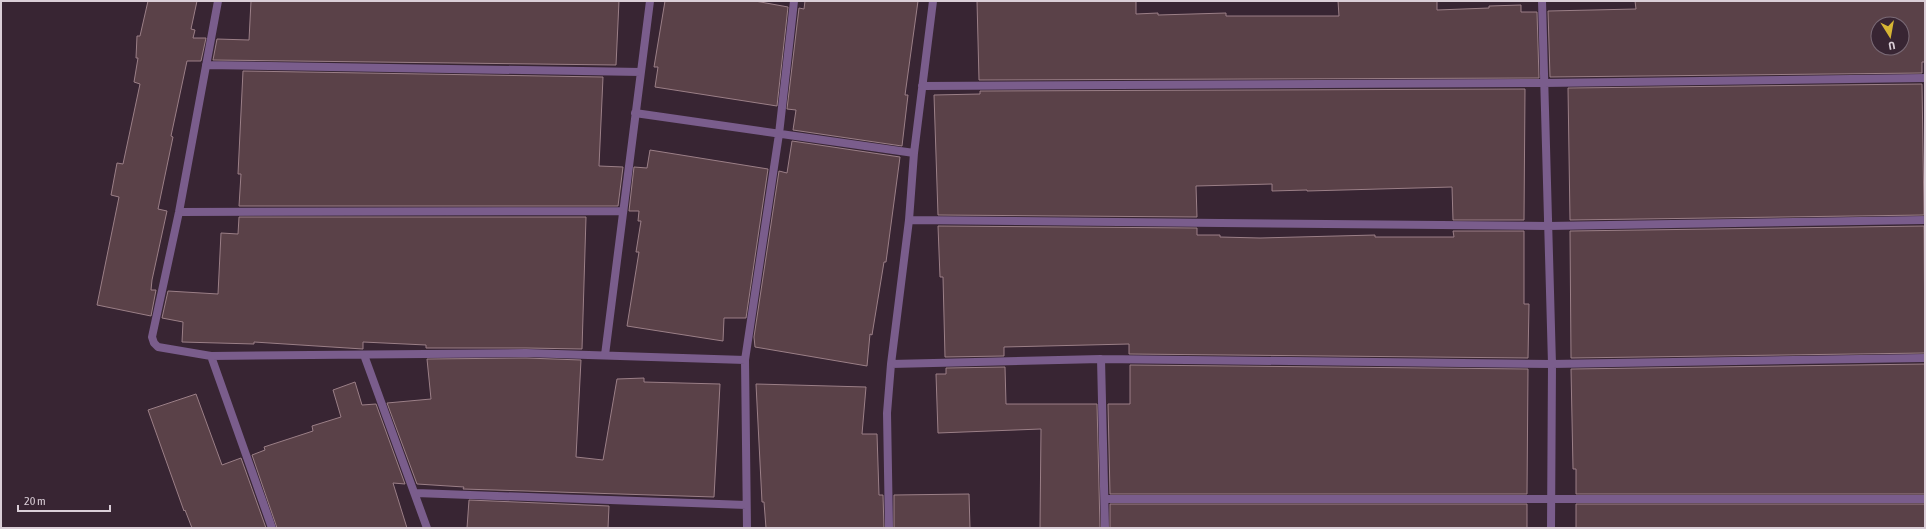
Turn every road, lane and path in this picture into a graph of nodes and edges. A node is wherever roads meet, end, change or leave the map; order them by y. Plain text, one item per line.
1 (218, 1) edge
2 (650, 1) edge
3 (794, 1) edge
4 (933, 1) edge
5 (1542, 1) edge
6 (206, 65) junction
7 (641, 72) junction
8 (1925, 78) edge
9 (1543, 83) junction
10 (922, 86) junction
11 (635, 113) junction
12 (779, 134) junction
13 (914, 153) junction
14 (623, 211) junction
15 (178, 212) junction
16 (909, 220) junction
17 (1925, 220) edge
18 (1548, 226) junction
19 (364, 355) junction
20 (211, 356) junction
21 (605, 356) junction
22 (1925, 358) edge
23 (1101, 359) junction
24 (745, 360) junction
25 (891, 364) junction
26 (1552, 364) junction
27 (416, 493) junction
28 (1106, 499) junction
29 (1551, 499) junction
30 (1925, 499) edge
31 (746, 504) junction
32 (272, 528) edge
33 (428, 528) edge
34 (746, 528) edge
35 (889, 528) edge
36 (1105, 528) edge
37 (1550, 528) edge

1 - 6 street
2 - 7 street
3 - 12 street
4 - 10 street
5 - 9 street
6 - 7 street
6 - 15 street
7 - 11 street
8 - 9 street
9 - 10 street
9 - 18 street
10 - 13 street
11 - 12 street
11 - 14 street
12 - 13 street
12 - 24 street
13 - 16 street
14 - 15 street
14 - 21 street
15 - 20 street
16 - 18 street
16 - 25 street
17 - 18 street
18 - 26 street
19 - 20 street
19 - 21 street
19 - 27 street
20 - 32 street
21 - 24 street
22 - 26 street
23 - 25 street
23 - 26 street
23 - 28 street
24 - 31 street
25 - 35 street
26 - 29 street
27 - 31 street
27 - 33 street
28 - 29 street
28 - 36 street
29 - 30 street
29 - 37 street
31 - 34 street

